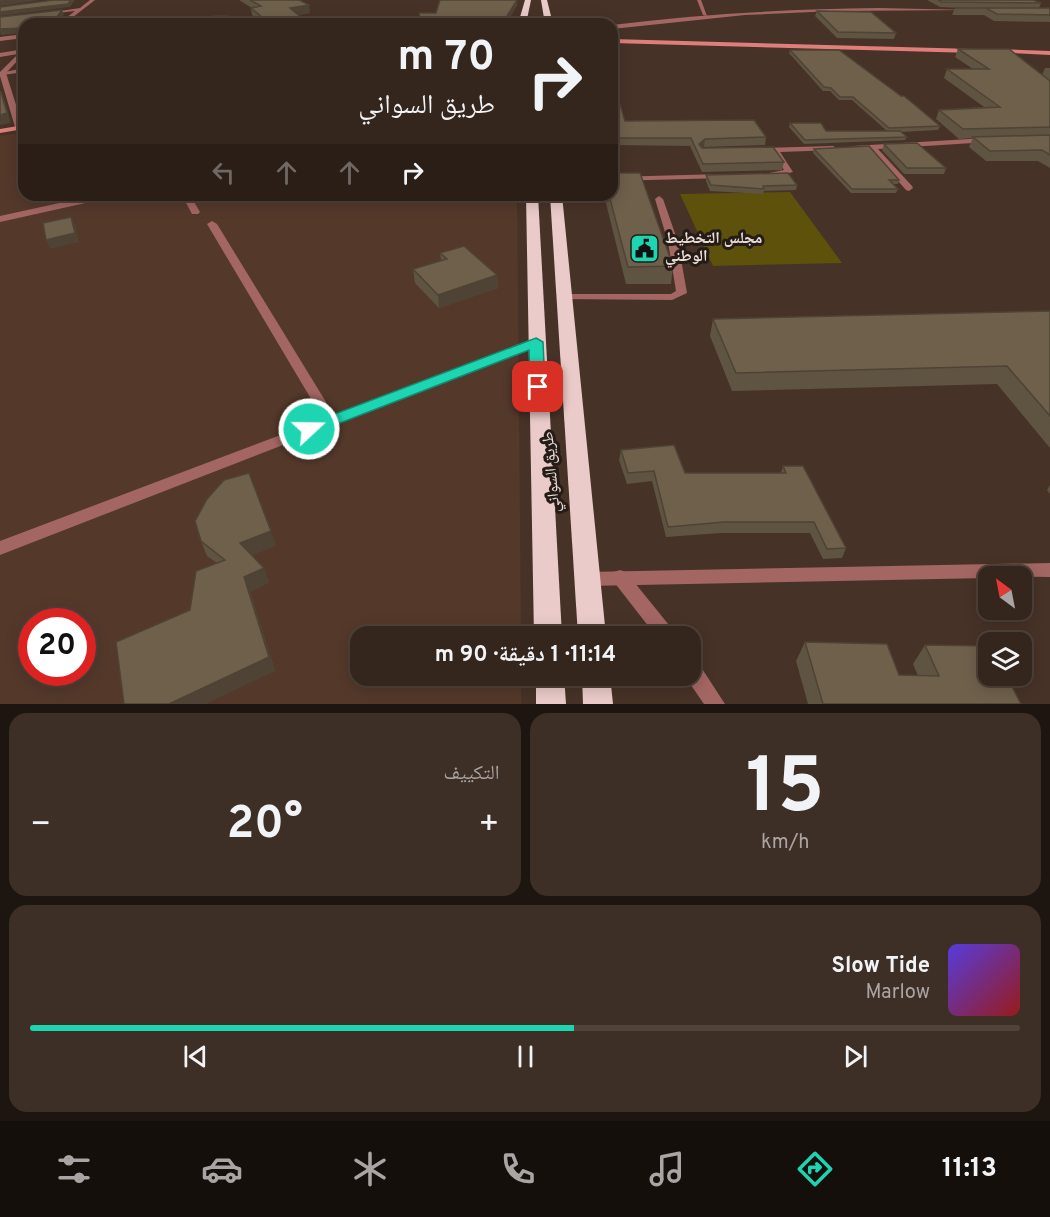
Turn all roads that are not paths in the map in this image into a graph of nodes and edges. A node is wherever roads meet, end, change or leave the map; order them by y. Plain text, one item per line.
1 (93, 0) edge
2 (528, 0) edge
3 (544, 0) edge
4 (699, 0) edge
5 (796, 5) dead end
6 (80, 9) junction
7 (970, 10) edge
8 (801, 11) junction
9 (46, 13) edge
10 (705, 15) junction
11 (69, 18) edge
12 (524, 18) edge
13 (548, 18) edge
14 (618, 26) edge
15 (18, 37) edge
16 (0, 39) edge
17 (618, 41) edge
18 (981, 51) edge
19 (993, 51) edge
20 (1005, 51) junction
21 (18, 52) edge
22 (1050, 53) edge
23 (0, 55) edge
24 (18, 57) edge
25 (1014, 59) edge
26 (18, 71) edge
27 (2, 73) edge
28 (18, 116) edge
29 (18, 128) edge
30 (0, 131) edge
31 (995, 140) edge
32 (872, 147) junction
33 (755, 150) edge
34 (775, 150) junction
35 (766, 175) edge
36 (730, 176) edge
37 (618, 179) edge
38 (909, 188) dead end
39 (660, 200) dead end
40 (81, 201) edge
41 (189, 201) edge
42 (532, 201) edge
43 (556, 201) edge
44 (195, 212) dead end
45 (0, 219) edge
46 (212, 224) dead end
47 (564, 297) junction
48 (536, 342) junction
49 (331, 421) junction
50 (0, 548) edge
51 (1050, 570) edge
52 (620, 577) junction
53 (587, 579) junction
54 (548, 626) edge
55 (591, 626) edge
56 (659, 626) edge
57 (701, 683) edge
58 (550, 686) edge
59 (597, 686) edge
60 (551, 704) edge
61 (598, 704) edge
62 (715, 704) edge

1 - 6 street
2 - 12 highway
3 - 13 highway
4 - 10 street
5 - 8 street
6 - 9 street
6 - 11 street
7 - 8 street
8 - 10 street
10 - 14 street
15 - 16 street
17 - 18 street
19 - 20 street
20 - 22 street
20 - 25 street
21 - 23 street
24 - 27 street
26 - 27 street
27 - 28 street
29 - 30 street
31 - 32 street
32 - 34 street
32 - 38 street
33 - 34 street
34 - 35 street
36 - 37 street
39 - 47 street
40 - 45 street
41 - 44 street
42 - 48 highway, طريق السواني
43 - 47 highway, طريق السواني
46 - 49 street
47 - 53 highway, طريق السواني
48 - 49 street
48 - 54 highway, طريق السواني
49 - 50 street
51 - 52 street
52 - 53 street
52 - 56 street
53 - 55 highway, طريق السواني
57 - 62 street
58 - 60 highway
59 - 61 highway

